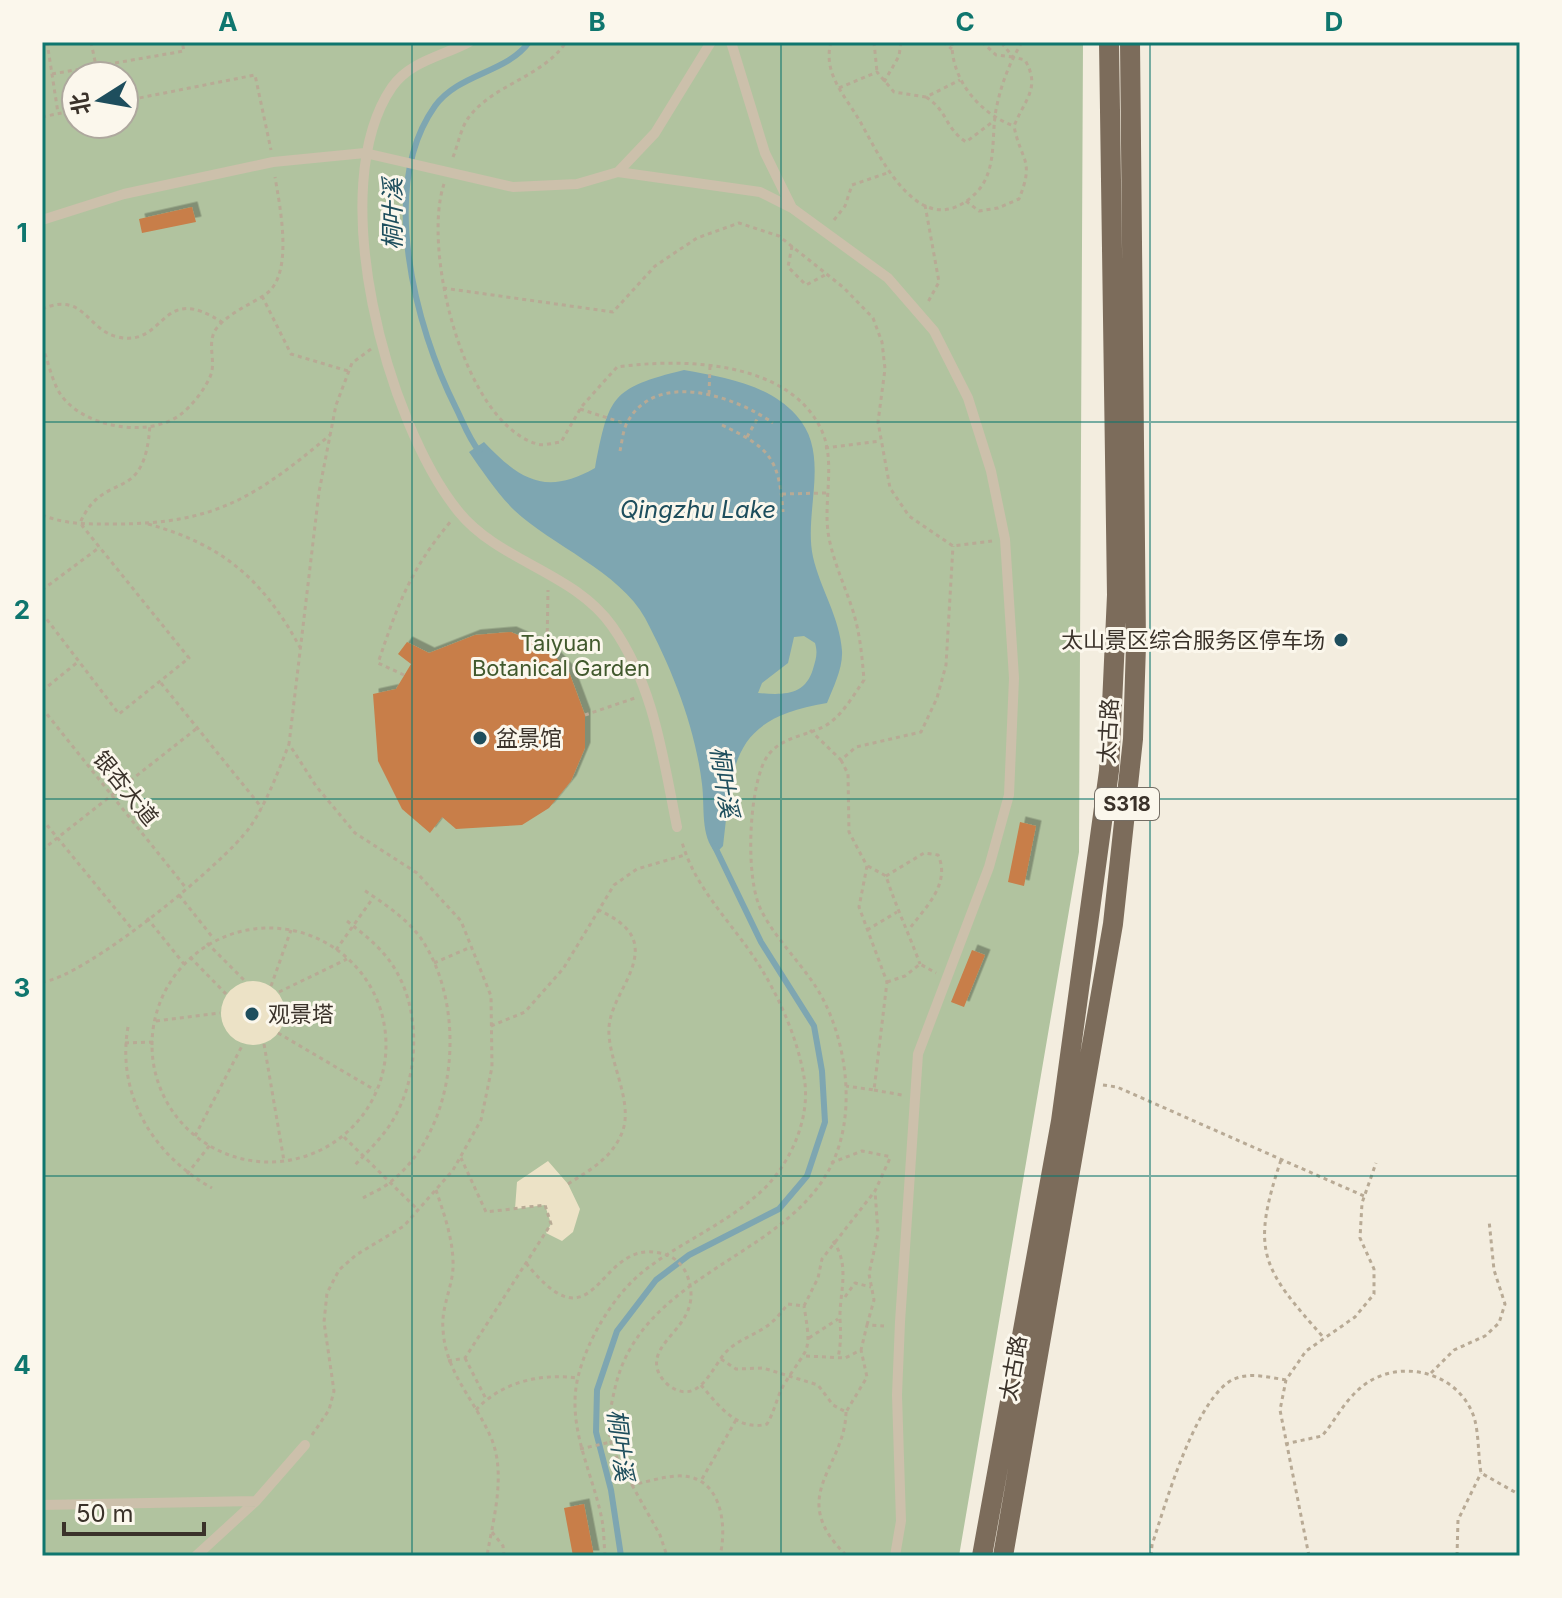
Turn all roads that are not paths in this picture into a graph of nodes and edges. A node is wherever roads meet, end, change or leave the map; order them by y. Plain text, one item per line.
1 (469, 42) edge
2 (711, 42) edge
3 (731, 42) edge
4 (1109, 42) edge
5 (1130, 42) edge
6 (365, 153) junction
7 (618, 172) junction
8 (792, 208) junction
9 (42, 220) edge
10 (677, 827) road end
11 (305, 1445) road end
12 (256, 1501) junction
13 (42, 1505) edge
14 (196, 1556) edge
15 (895, 1556) edge
16 (982, 1556) edge
17 (1003, 1556) edge

1 - 6 lane
2 - 7 lane
3 - 8 lane
4 - 16 main road, 太古路 / S318
5 - 17 main road, 太古路 / S318
6 - 7 lane
6 - 9 lane
6 - 10 lane
7 - 8 lane
8 - 15 lane
11 - 12 lane
12 - 13 lane
12 - 14 lane

